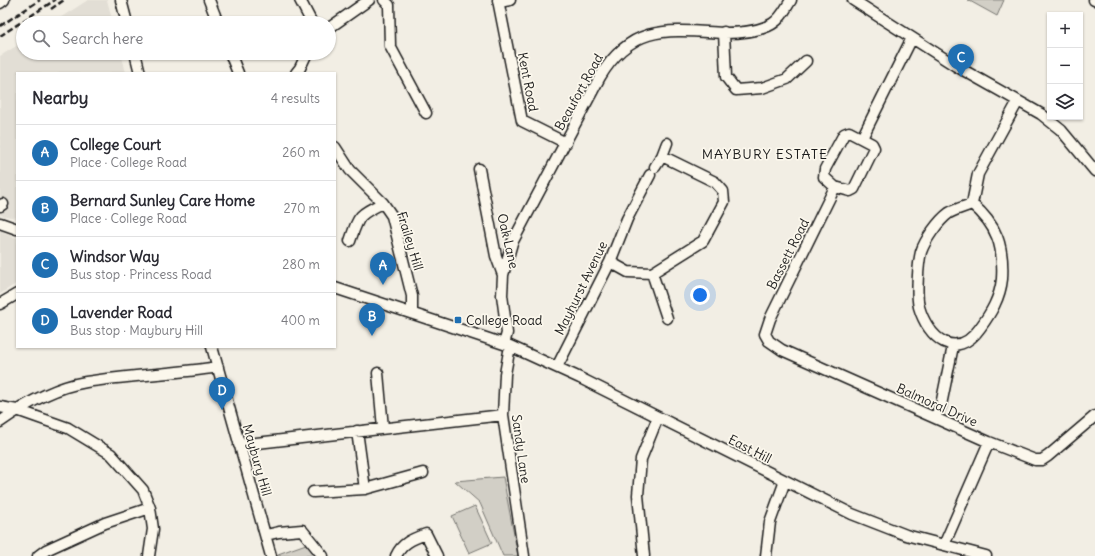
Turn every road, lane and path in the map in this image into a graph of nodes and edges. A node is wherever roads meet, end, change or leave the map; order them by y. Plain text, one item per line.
1 (4, 0) edge
2 (121, 0) edge
3 (209, 0) edge
4 (300, 0) edge
5 (369, 0) edge
6 (384, 0) edge
7 (510, 0) edge
8 (791, 0) edge
9 (853, 0) edge
10 (499, 1) edge
11 (0, 3) edge
12 (125, 16) edge
13 (215, 16) edge
14 (308, 16) edge
15 (336, 23) edge
16 (724, 32) junction
17 (912, 38) junction
18 (137, 60) edge
19 (233, 60) edge
20 (304, 60) edge
21 (806, 60) dead end
22 (140, 72) edge
23 (238, 72) edge
24 (297, 72) edge
25 (1018, 101) junction
26 (426, 113) dead end
27 (862, 138) junction
28 (566, 143) junction
29 (668, 143) dead end
30 (336, 148) edge
31 (662, 156) junction
32 (479, 169) dead end
33 (1095, 170) edge
34 (835, 187) junction
35 (383, 203) junction
36 (972, 204) junction
37 (0, 223) edge
38 (16, 229) edge
39 (350, 241) dead end
40 (610, 262) junction
41 (652, 273) junction
42 (503, 275) junction
43 (336, 288) edge
44 (16, 295) edge
45 (0, 304) edge
46 (412, 313) junction
47 (667, 318) dead end
48 (765, 334) joint
49 (507, 345) junction
50 (953, 346) junction
51 (212, 348) edge
52 (218, 367) junction
53 (557, 367) junction
54 (378, 373) dead end
55 (0, 407) edge
56 (17, 410) junction
57 (503, 415) junction
58 (1095, 416) edge
59 (658, 417) junction
60 (935, 418) junction
61 (0, 422) edge
62 (382, 428) junction
63 (357, 431) junction
64 (989, 442) junction
65 (239, 445) junction
66 (423, 473) dead end
67 (785, 482) junction
68 (366, 489) junction
69 (313, 492) dead end
70 (150, 508) junction
71 (266, 535) junction
72 (944, 545) junction
73 (38, 556) edge
74 (149, 556) edge
75 (271, 556) edge
76 (323, 556) edge
77 (396, 556) edge
78 (437, 556) edge
79 (524, 556) edge
80 (644, 556) edge
81 (766, 556) edge
82 (986, 556) edge

1 - 11 street
2 - 12 street
3 - 13 street
4 - 14 street
5 - 15 street
6 - 26 street
7 - 10 street
8 - 16 street, Beaufort Road
9 - 17 street
10 - 28 street, Kent Road
16 - 21 street
16 - 28 street, Beaufort Road
17 - 25 street
17 - 27 street
18 - 22 street
19 - 23 street
20 - 24 street
25 - 33 street
25 - 36 street
27 - 34 street
27 - 34 street
28 - 42 street, Beaufort Road
29 - 31 street, Mayhurst Avenue
30 - 35 street, Frailey Hill
31 - 40 street, Mayhurst Avenue
31 - 41 street
32 - 42 street, Oak Lane
34 - 48 street, Bassett Road
35 - 39 street
35 - 46 street, Frailey Hill
36 - 50 street
36 - 50 street
37 - 38 street
40 - 41 street
40 - 53 street, Mayhurst Avenue
41 - 47 street
42 - 49 street, Oak Lane
43 - 46 street
44 - 45 street
46 - 49 street
48 - 60 street, Balmoral Drive
49 - 53 street, East Hill
49 - 57 street, Sandy Lane
50 - 60 street
51 - 52 street, Maybury Hill
52 - 56 street
52 - 65 street, Maybury Hill
53 - 59 street, East Hill
54 - 62 street
55 - 56 street
56 - 61 street
56 - 70 street
57 - 62 street
57 - 79 street, Sandy Lane
58 - 64 street, Balmoral Drive
59 - 67 street, East Hill
59 - 80 street
60 - 64 street, Balmoral Drive
62 - 63 street
63 - 65 street
63 - 68 street
64 - 72 street
65 - 71 street, Maybury Hill
66 - 68 street
67 - 72 street, East Hill
67 - 81 street
68 - 69 street
70 - 73 street
70 - 74 street
71 - 75 street, Maybury Hill
71 - 76 street
72 - 82 street, East Hill
77 - 78 street

